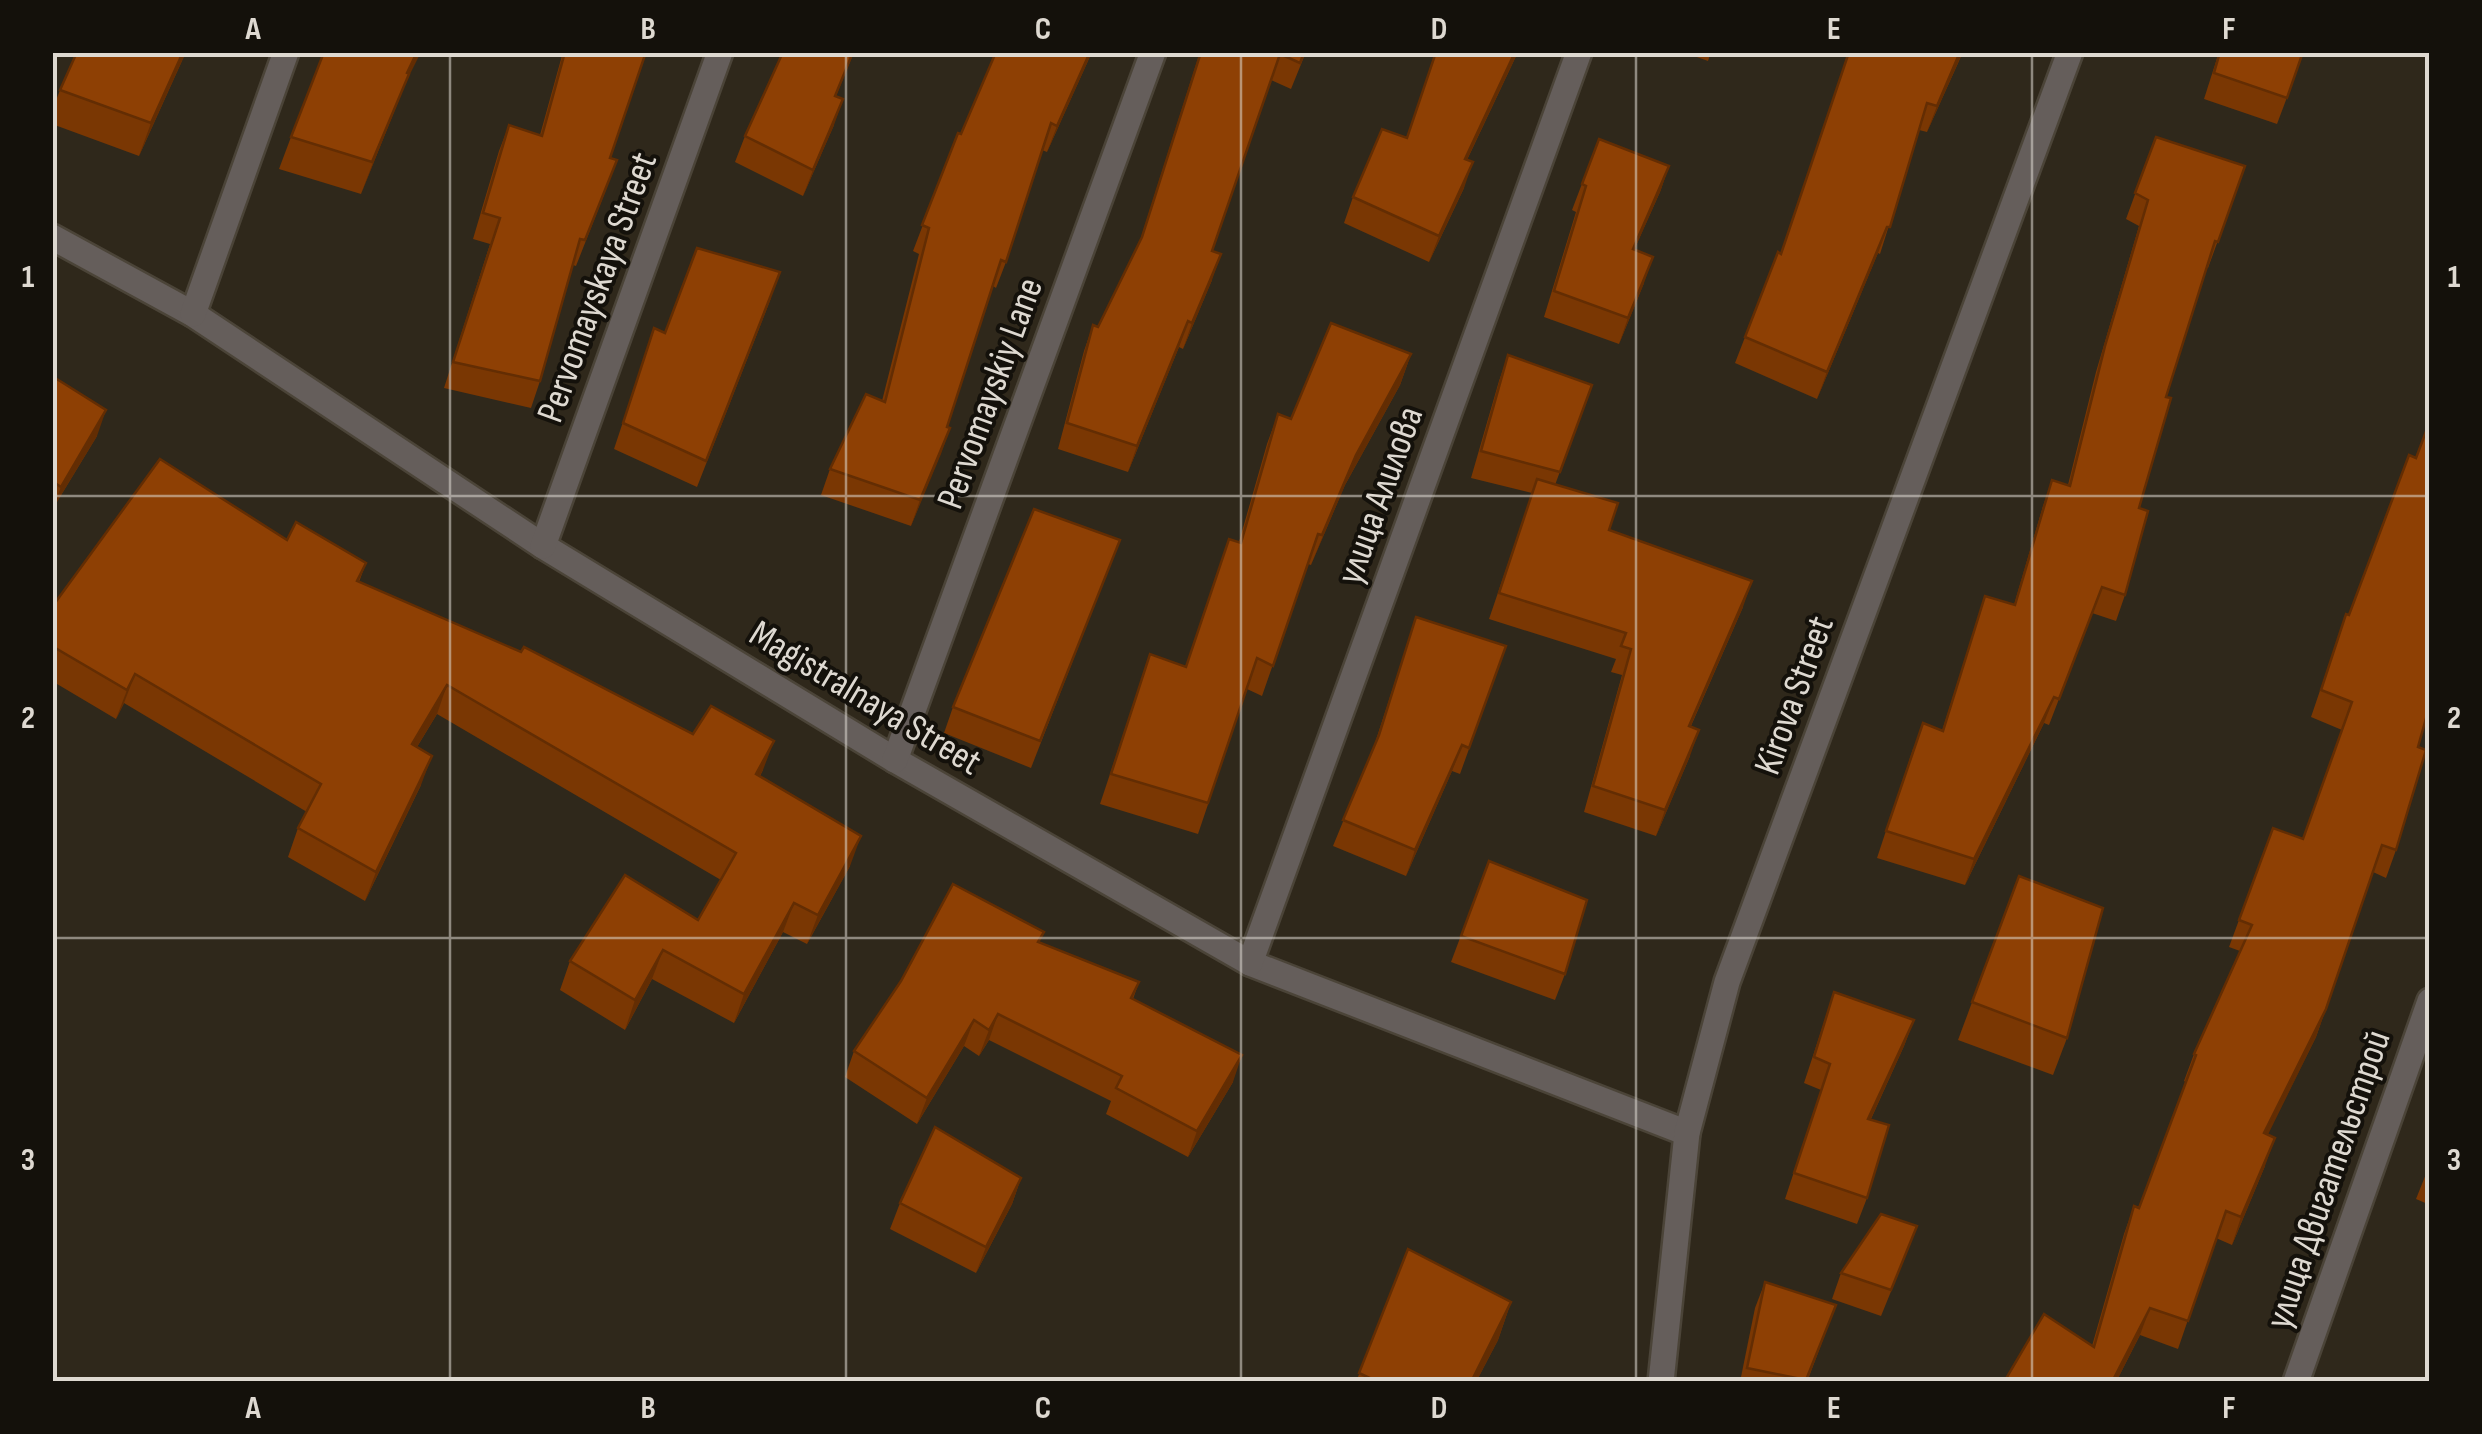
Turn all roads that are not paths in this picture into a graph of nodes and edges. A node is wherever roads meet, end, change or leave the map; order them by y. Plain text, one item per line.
1 (286, 52) edge
2 (720, 52) edge
3 (1154, 52) edge
4 (1578, 52) edge
5 (2070, 52) edge
6 (52, 237) edge
7 (193, 314) junction
8 (543, 546) junction
9 (895, 760) junction
10 (1250, 962) junction
11 (2430, 1001) edge
12 (1688, 1133) junction
13 (1661, 1382) edge
14 (2296, 1382) edge

1 - 7 street
2 - 8 street, Pervomayskaya Street
3 - 9 street, Pervomayskiy Lane
4 - 10 street, улица Алилова
5 - 12 street, Kirova Street
6 - 7 street, Magistralnaya Street
7 - 8 street, Magistralnaya Street
8 - 9 street, Magistralnaya Street
9 - 10 street, Magistralnaya Street
10 - 12 street, Magistralnaya Street
11 - 14 street, улица Двигательстрой
12 - 13 street, Kirova Street

